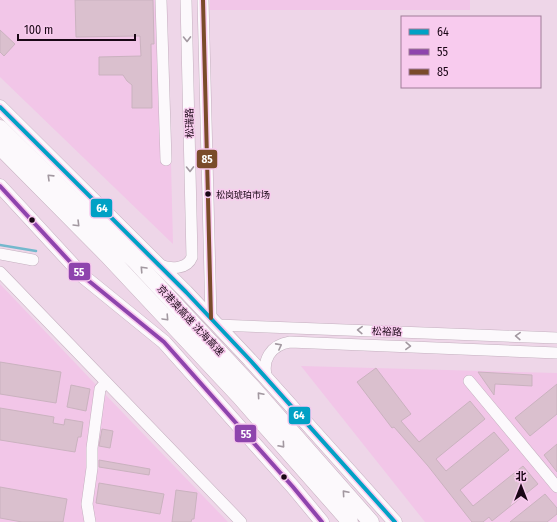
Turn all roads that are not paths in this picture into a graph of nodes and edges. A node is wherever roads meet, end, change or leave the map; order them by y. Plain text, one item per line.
1 (161, 0) edge
2 (186, 0) edge
3 (203, 0) edge
4 (0, 107) edge
5 (0, 128) edge
6 (0, 147) edge
7 (166, 160) dead end
8 (0, 186) edge
9 (0, 254) edge
10 (33, 260) dead end
11 (159, 265) junction
12 (0, 272) edge
13 (214, 322) junction
14 (557, 338) edge
15 (557, 352) edge
16 (267, 379) junction
17 (469, 381) dead end
18 (106, 382) junction
19 (557, 487) edge
20 (90, 522) edge
21 (241, 522) edge
22 (322, 522) edge
23 (350, 522) edge
24 (371, 522) edge
25 (395, 522) edge

1 - 7 street
2 -> 11 street, 松瑞路
3 - 13 street, 松瑞路
4 - 11 main road
24 -> 5 highway, 京港澳高速 沈海高速
6 -> 23 highway, 京港澳高速 沈海高速
8 - 22 main road
9 - 10 street
11 - 13 main road
12 - 18 street
14 -> 13 street, 松裕路
13 - 16 main road
16 -> 15 street, 松裕路
16 - 25 main road
17 - 19 street
18 - 20 street
18 - 21 street

